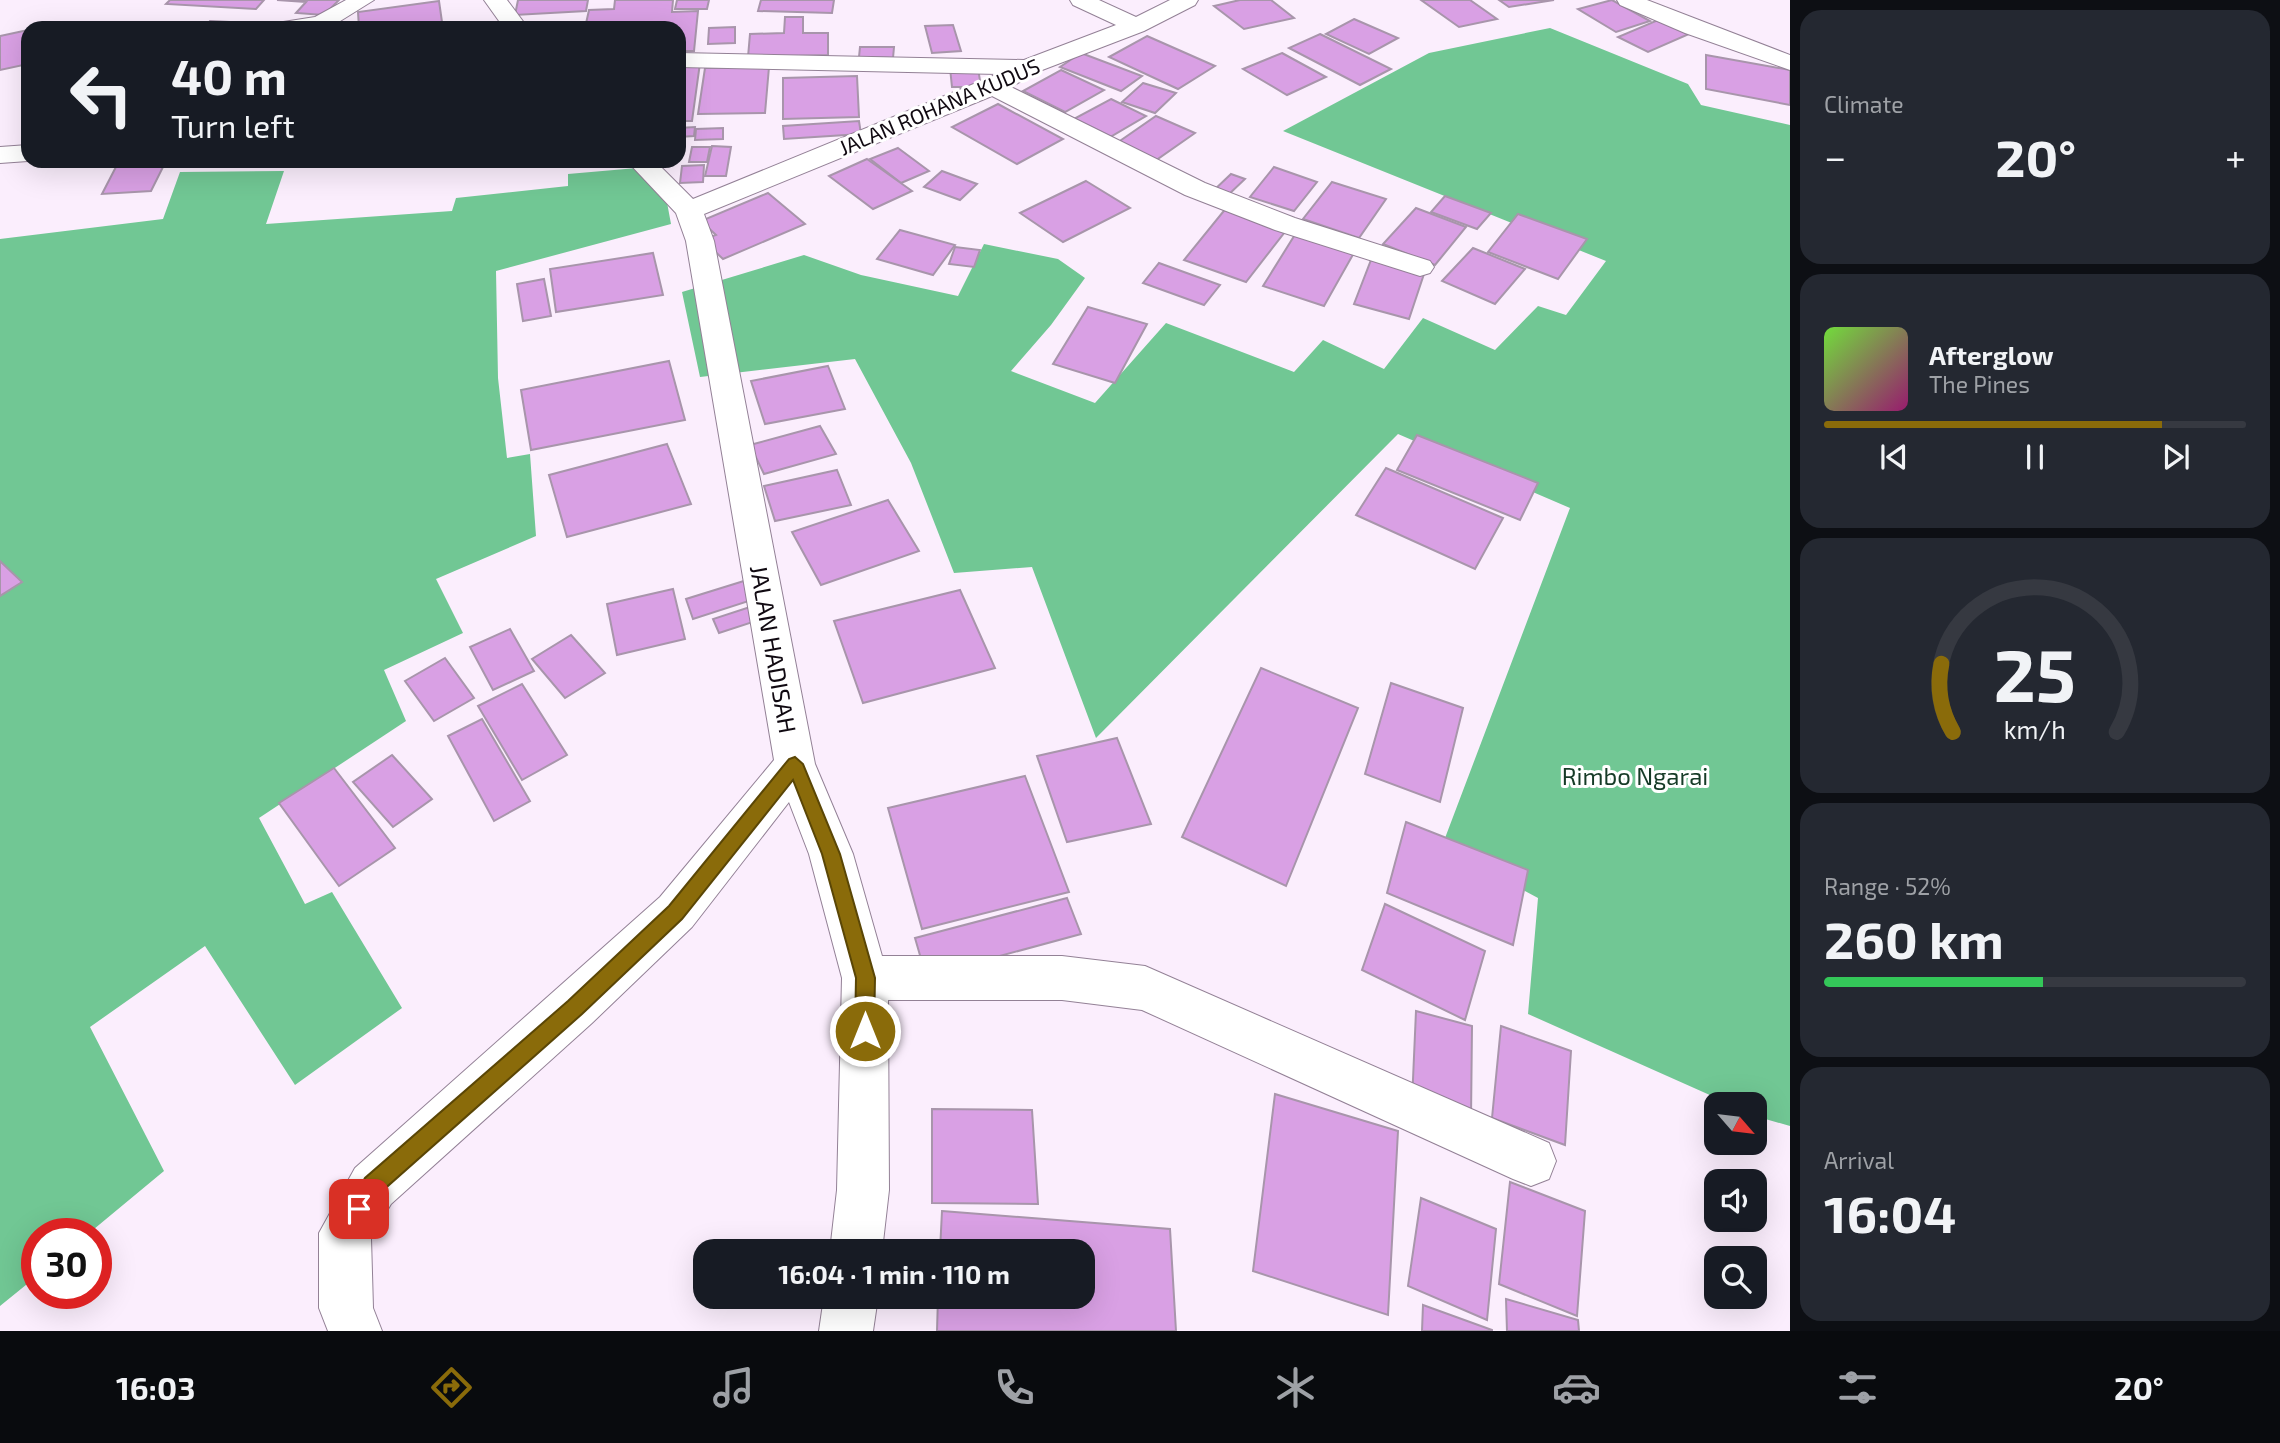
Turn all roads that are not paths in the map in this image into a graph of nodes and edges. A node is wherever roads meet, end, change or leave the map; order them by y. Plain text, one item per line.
1 (363, 0) edge
2 (495, 0) edge
3 (1081, 0) edge
4 (1187, 0) edge
5 (1628, 0) edge
6 (325, 21) edge
7 (511, 21) edge
8 (1136, 26) junction
9 (686, 60) edge
10 (1790, 63) edge
11 (1028, 67) junction
12 (993, 87) junction
13 (21, 154) edge
14 (0, 155) edge
15 (647, 168) edge
16 (689, 210) junction
17 (1420, 267) dead end
18 (795, 764) junction
19 (865, 978) junction
20 (1531, 1161) dead end
21 (857, 1239) edge
22 (849, 1309) edge
23 (355, 1331) edge
24 (846, 1331) edge

1 - 6 street
2 - 7 street
3 - 8 street
4 - 8 street, JALAN ROHANA KUDUS
5 - 10 street
8 - 11 street, JALAN ROHANA KUDUS
9 - 11 street
11 - 12 street, JALAN ROHANA KUDUS
12 - 16 street, JALAN ROHANA KUDUS
12 - 17 street
13 - 14 street
15 - 16 street
16 - 18 street, JALAN HADISAH
18 - 19 street, JALAN HADISAH
18 - 23 street
19 - 20 street
19 - 21 street, JALAN HADISAH
22 - 24 street

